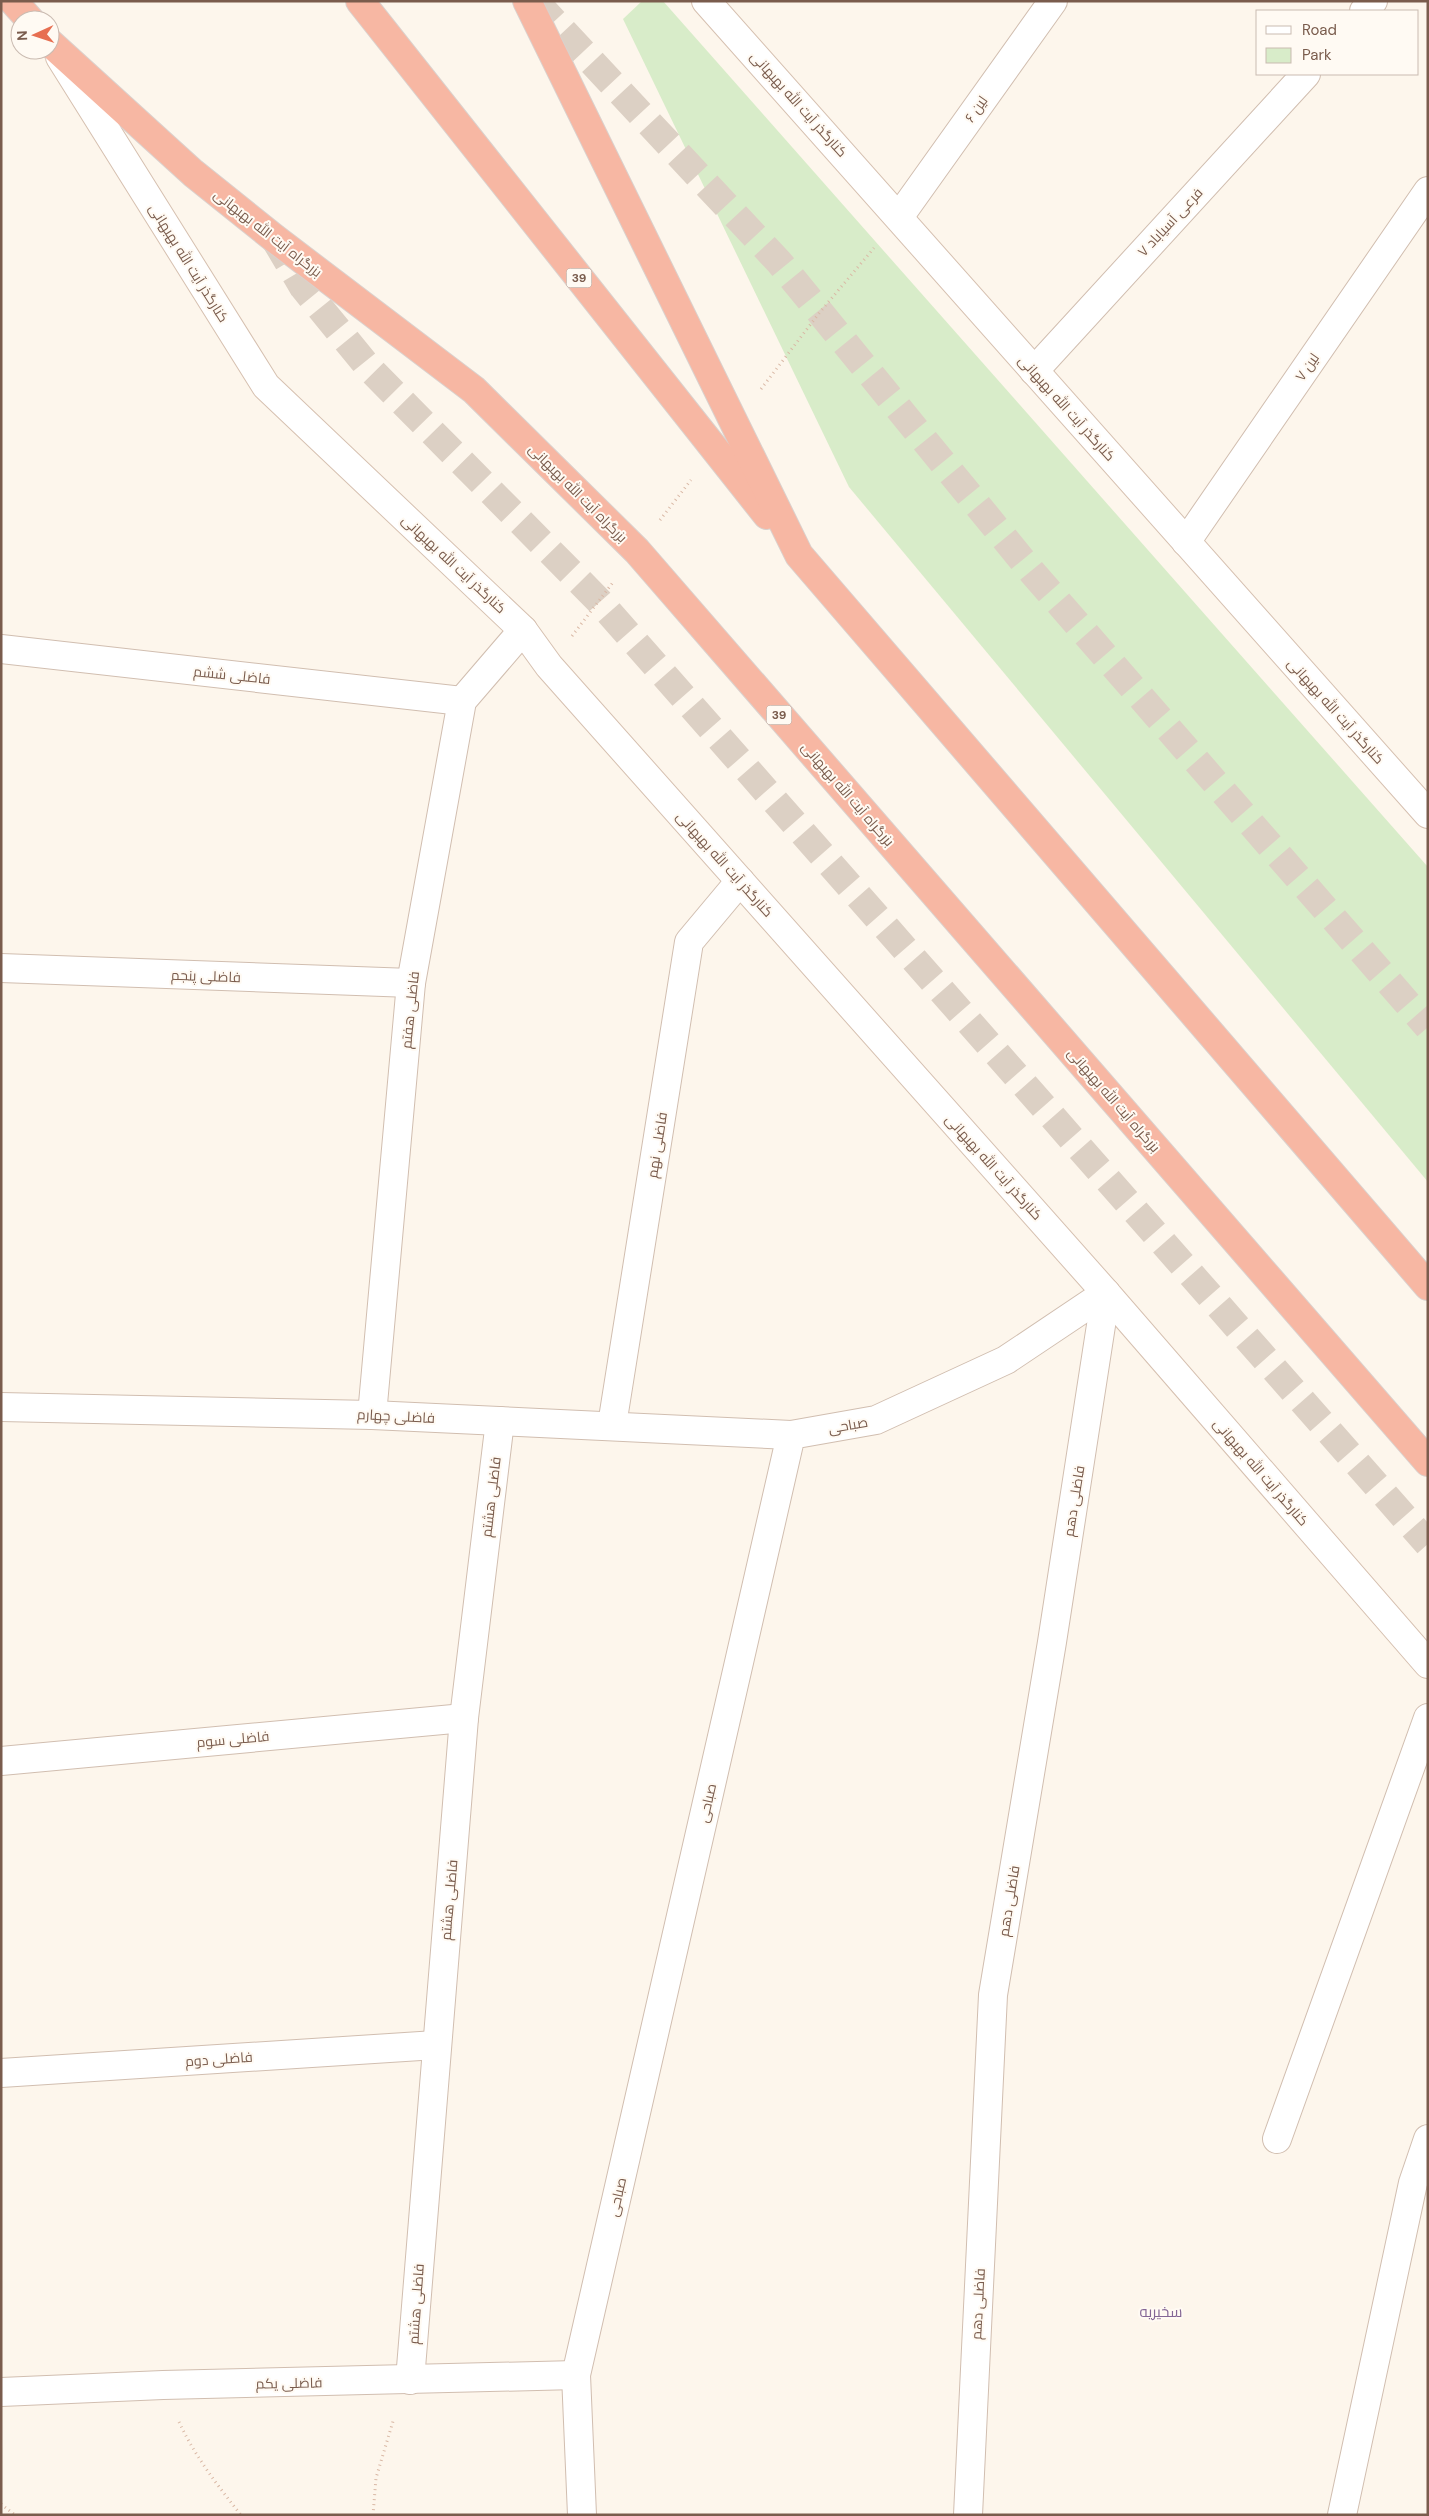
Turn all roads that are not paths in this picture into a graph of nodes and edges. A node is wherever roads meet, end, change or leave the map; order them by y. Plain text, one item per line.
1 (360, 1) edge
2 (527, 1) edge
3 (706, 1) edge
4 (1053, 1) edge
5 (60, 52) edge
6 (60, 58) edge
7 (1305, 75) edge
8 (1428, 192) edge
9 (899, 217) junction
10 (1034, 371) junction
11 (1186, 542) junction
12 (800, 555) junction
13 (523, 630) junction
14 (1, 649) edge
15 (462, 701) junction
16 (1428, 814) edge
17 (740, 881) junction
18 (1, 968) edge
19 (412, 983) junction
20 (1428, 1286) edge
21 (1106, 1293) junction
22 (1, 1407) edge
23 (372, 1415) junction
24 (500, 1421) junction
25 (612, 1425) junction
26 (791, 1435) junction
27 (1428, 1462) edge
28 (1428, 1664) edge
29 (464, 1718) junction
30 (1428, 1718) edge
31 (1, 1761) edge
32 (436, 2045) junction
33 (1, 2073) edge
34 (1277, 2139) dead end
35 (1428, 2139) edge
36 (576, 2375) junction
37 (410, 2380) junction
38 (1, 2392) edge
39 (582, 2515) edge
40 (968, 2515) edge
41 (1342, 2515) edge

1 - 12 highway, 39
2 - 12 highway, 39
3 - 9 street, کنارگذر آیت الله بهبهانی
4 - 9 street, لین ۶
5 - 27 highway, بزرگراه آیت الله بهبهانی / 39
6 - 13 street, کنارگذر آیت الله بهبهانی
7 - 10 street, ۷ فرعی آسیاباد
8 - 11 street, لین ۷
9 - 10 street, کنارگذر آیت الله بهبهانی
10 - 11 street, کنارگذر آیت الله بهبهانی
11 - 16 street, کنارگذر آیت الله بهبهانی
12 - 20 highway, 39
13 - 15 street
13 - 17 street, کنارگذر آیت الله بهبهانی
14 - 15 street, فاضلی ششم
15 - 19 street, فاضلی هفتم
17 - 21 street, کنارگذر آیت الله بهبهانی
17 - 25 street, فاضلی نهم
18 - 19 street, فاضلی پنجم
19 - 23 street, فاضلی هفتم
21 - 26 street, صباحی
21 - 28 street, کنارگذر آیت الله بهبهانی
21 - 40 street, فاضلی دهم
22 - 23 street, فاضلی چهارم
23 - 24 street, فاضلی چهارم
24 - 25 street, فاضلی چهارم
24 - 29 street, فاضلی هشتم
25 - 26 street, فاضلی چهارم
26 - 36 street, صباحی
29 - 31 street, فاضلی سوم
29 - 32 street, فاضلی هشتم
30 - 34 street
32 - 33 street, فاضلی دوم
32 - 37 street, فاضلی هشتم
35 - 41 street
36 - 37 street, فاضلی یکم
36 - 39 street, صباحی
37 - 38 street, فاضلی یکم

